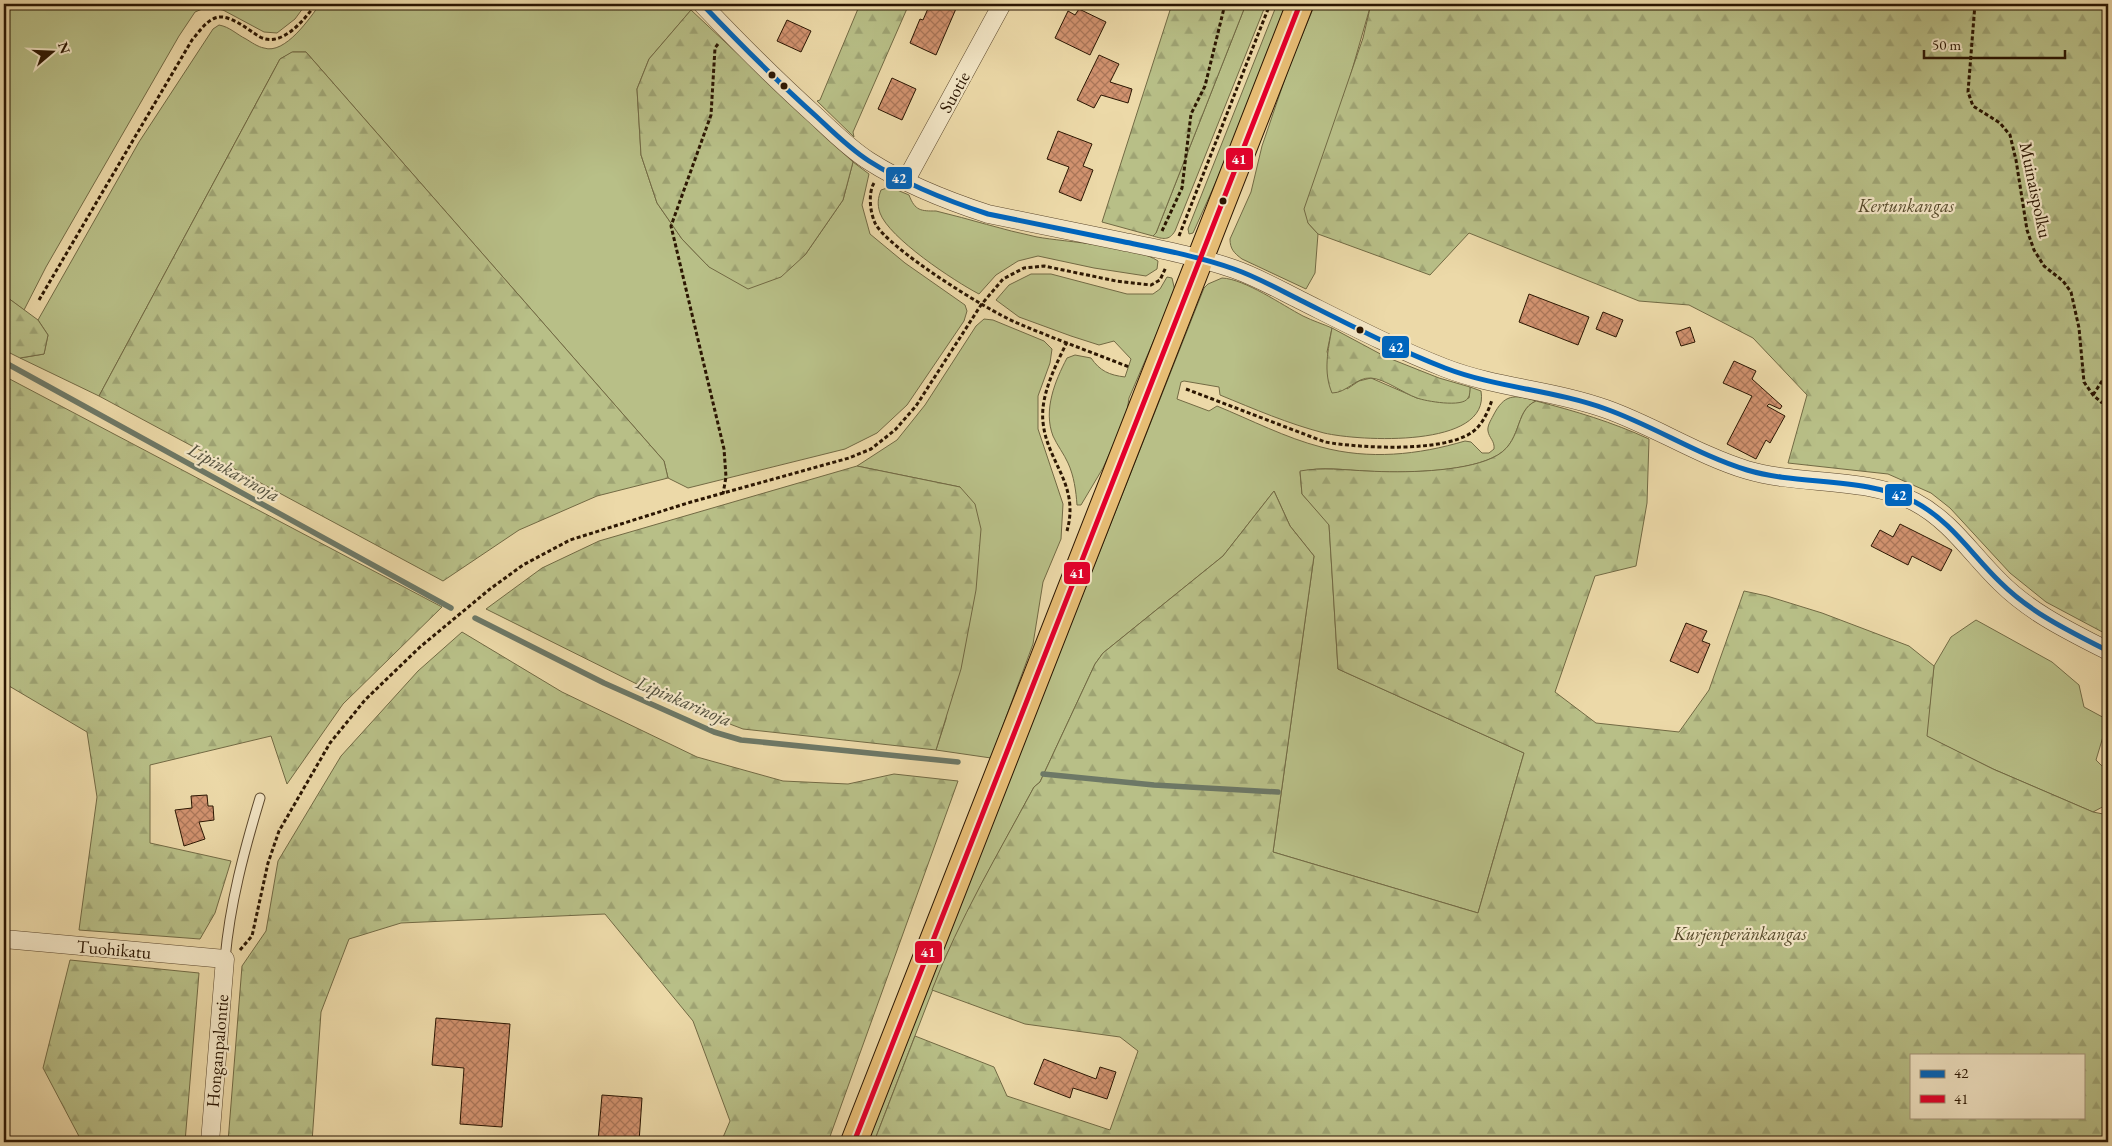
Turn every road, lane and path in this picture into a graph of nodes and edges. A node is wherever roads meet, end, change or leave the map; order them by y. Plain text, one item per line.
1 (316, 4) edge
2 (702, 4) edge
3 (1002, 4) edge
4 (1225, 4) edge
5 (1270, 4) edge
6 (1300, 4) edge
7 (1975, 4) edge
8 (728, 30) junction
9 (882, 169) junction
10 (906, 180) junction
11 (1155, 248) junction
12 (1173, 251) junction
13 (1201, 258) junction
14 (39, 300) dead end
15 (981, 305) junction
16 (1067, 342) junction
17 (2108, 365) edge
18 (1129, 367) dead end
19 (1497, 384) junction
20 (1186, 389) dead end
21 (2093, 395) junction
22 (2108, 405) edge
23 (723, 494) junction
24 (1065, 539) dead end
25 (2108, 651) edge
26 (260, 798) dead end
27 (4, 939) edge
28 (225, 959) junction
29 (210, 1142) edge
30 (854, 1142) edge

1 - 14 path
2 - 8 street
3 - 10 street, Suotie
4 - 11 path
5 - 12 path
6 - 13 main road
7 - 21 path, Muinaispolku
8 - 9 street
8 - 23 path
9 - 10 street
9 - 15 path
10 - 11 street
11 - 12 street
12 - 13 street
12 - 15 path
13 - 19 street
13 - 30 main road
15 - 16 path
15 - 23 path
16 - 18 path
16 - 24 path
17 - 21 path
19 - 20 path
19 - 25 street
21 - 22 path
23 - 28 path
26 - 28 lane
27 - 28 street, Tuohikatu
28 - 29 street, Honganpalontie

